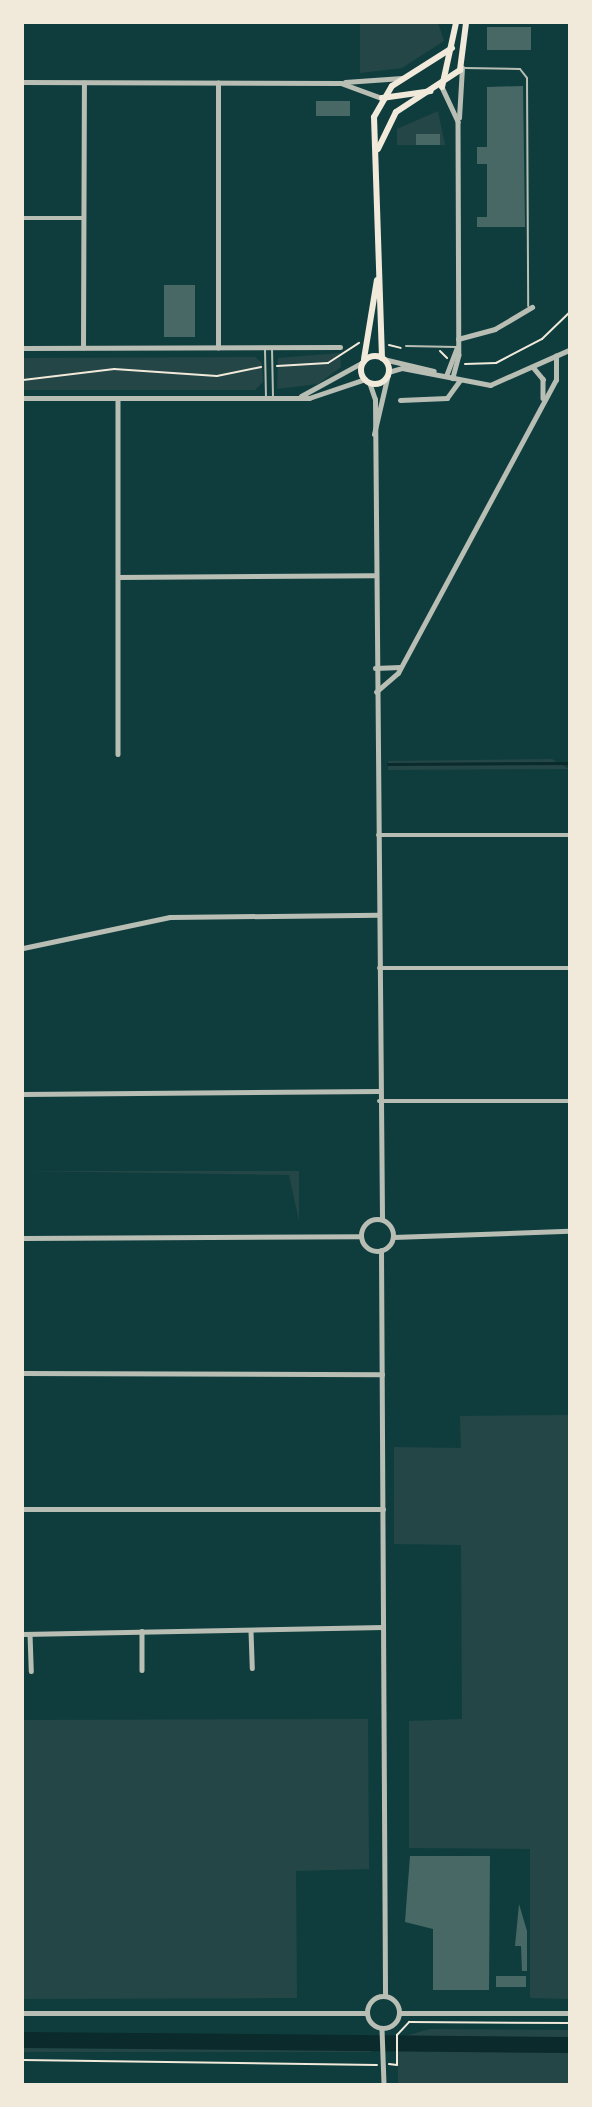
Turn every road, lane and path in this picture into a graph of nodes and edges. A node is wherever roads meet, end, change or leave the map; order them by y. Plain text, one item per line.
1 (456, 23) edge
2 (466, 23) edge
3 (452, 48) junction
4 (461, 68) junction
5 (405, 78) junction
6 (23, 82) edge
7 (84, 83) junction
8 (218, 83) junction
9 (341, 83) junction
10 (442, 87) junction
11 (433, 91) junction
12 (382, 98) junction
13 (458, 122) junction
14 (377, 151) junction
15 (23, 218) edge
16 (83, 218) junction
17 (377, 278) junction
18 (530, 309) joint
19 (569, 313) edge
20 (458, 340) junction
21 (363, 341) dead end
22 (381, 341) dead end
23 (406, 346) joint
24 (440, 346) junction
25 (340, 347) dead end
26 (23, 348) edge
27 (83, 348) junction
28 (218, 348) junction
29 (265, 348) junction
30 (272, 348) junction
31 (457, 348) junction
32 (569, 350) edge
33 (556, 356) junction
34 (382, 358) junction
35 (454, 360) junction
36 (363, 362) junction
37 (272, 366) junction
38 (266, 367) junction
39 (533, 367) junction
40 (388, 373) junction
41 (446, 376) junction
42 (23, 380) edge
43 (460, 380) junction
44 (367, 381) junction
45 (23, 398) edge
46 (270, 398) junction
47 (295, 398) junction
48 (543, 398) junction
49 (118, 399) junction
50 (400, 400) dead end
51 (373, 440) junction
52 (374, 575) junction
53 (118, 577) junction
54 (403, 663) junction
55 (375, 668) junction
56 (375, 693) junction
57 (118, 754) dead end
58 (377, 835) junction
59 (569, 835) edge
60 (378, 915) junction
61 (23, 947) edge
62 (379, 968) junction
63 (569, 968) edge
64 (379, 1091) junction
65 (23, 1094) edge
66 (379, 1101) junction
67 (569, 1101) edge
68 (382, 1219) junction
69 (569, 1231) edge
70 (361, 1236) junction
71 (393, 1237) junction
72 (23, 1238) edge
73 (381, 1250) junction
74 (23, 1373) edge
75 (382, 1374) junction
76 (23, 1509) edge
77 (383, 1509) junction
78 (383, 1627) junction
79 (142, 1631) junction
80 (251, 1631) junction
81 (23, 1634) edge
82 (30, 1634) junction
83 (252, 1668) dead end
84 (142, 1670) dead end
85 (31, 1671) dead end
86 (385, 1995) junction
87 (569, 2012) edge
88 (23, 2013) edge
89 (366, 2013) junction
90 (400, 2013) junction
91 (569, 2023) edge
92 (383, 2032) junction
93 (23, 2060) edge
94 (385, 2064) junction
95 (384, 2084) edge

1 - 3 main road
2 - 4 main road
3 - 5 main road
3 - 10 main road
4 - 10 main road
4 - 13 street
4 - 18 lane
5 - 9 street
5 - 12 main road
6 - 7 street
7 - 8 street
7 - 16 street
8 - 9 street
8 - 28 street
9 - 12 street
10 - 11 main road
10 - 13 street
11 - 12 main road
11 - 14 main road
12 - 14 main road
13 - 20 street
14 - 17 main road
15 - 16 street
16 - 27 street
17 - 34 main road
17 - 36 main road
18 - 20 street
19 - 35 path
20 - 31 street
21 - 37 path
22 - 23 path
23 - 24 lane
24 - 31 lane
24 - 35 path
25 - 30 street
26 - 27 street
27 - 28 street
28 - 29 street
29 - 30 street
29 - 38 lane
30 - 37 lane
31 - 35 street
32 - 33 street
33 - 39 street
33 - 48 street
34 - 36 main road
34 - 40 main road
34 - 41 street
35 - 41 street
36 - 44 main road
36 - 47 street
37 - 38 path
37 - 46 lane
38 - 42 path
38 - 46 lane
39 - 43 street
39 - 48 street
40 - 41 street
40 - 44 main road
40 - 51 street
41 - 43 street
43 - 50 street
44 - 47 street
44 - 51 street
45 - 49 street
46 - 47 street
46 - 49 street
48 - 54 street
49 - 53 street
51 - 52 street
52 - 53 street
52 - 55 street
53 - 57 street
54 - 55 street
54 - 56 street
55 - 56 street
56 - 58 street
58 - 59 street
58 - 60 street
60 - 61 street
60 - 62 street
62 - 63 street
62 - 64 street
64 - 65 street
64 - 66 street
66 - 67 street
66 - 68 street
68 - 70 street
68 - 71 street
69 - 71 street
70 - 72 street
70 - 73 street
71 - 73 street
73 - 75 street
74 - 75 street
75 - 77 street
76 - 77 street
77 - 78 street
78 - 80 street
78 - 86 street
79 - 80 street
79 - 82 street
79 - 84 street
80 - 83 street
81 - 82 street
82 - 85 street
86 - 89 street
86 - 90 street
87 - 90 street
88 - 89 street
89 - 92 street
90 - 92 street
91 - 94 path
92 - 94 street
93 - 94 path
94 - 95 street

